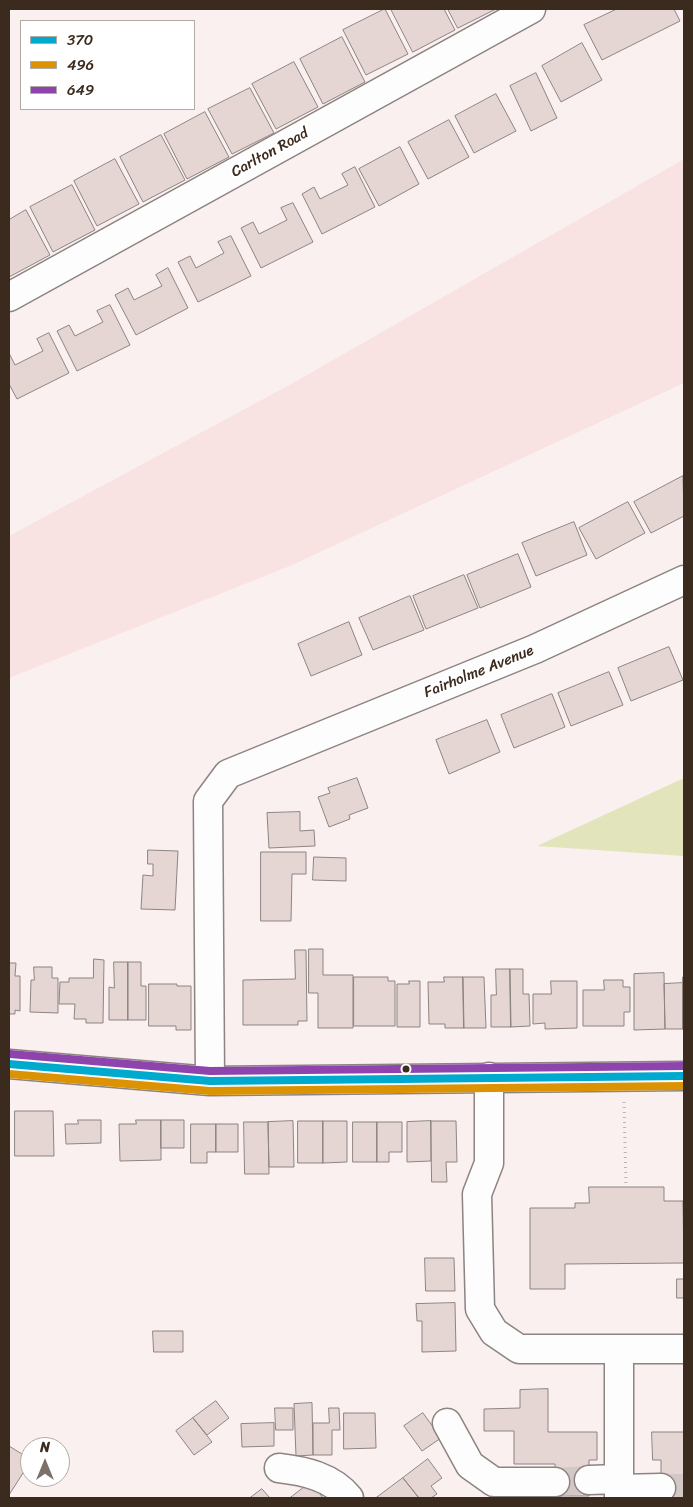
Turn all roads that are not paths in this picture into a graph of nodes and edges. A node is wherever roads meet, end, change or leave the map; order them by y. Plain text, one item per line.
1 (531, 9) edge
2 (9, 297) edge
3 (684, 580) edge
4 (9, 1064) edge
5 (684, 1076) edge
6 (489, 1078) junction
7 (210, 1081) junction
8 (684, 1349) edge
9 (619, 1350) junction
10 (447, 1423) dead end
11 (279, 1468) dead end
12 (589, 1480) tunnel mouth
13 (554, 1482) tunnel mouth
14 (619, 1488) edge
15 (661, 1488) tunnel mouth
16 (347, 1496) edge

1 - 2 street, Carlton Road
3 - 7 street, Fairholme Avenue
4 - 7 street
5 - 6 street
6 - 7 street
6 - 9 street
8 - 9 street
9 - 14 street
10 - 13 street
11 - 16 street
12 - 14 street
14 - 15 street

